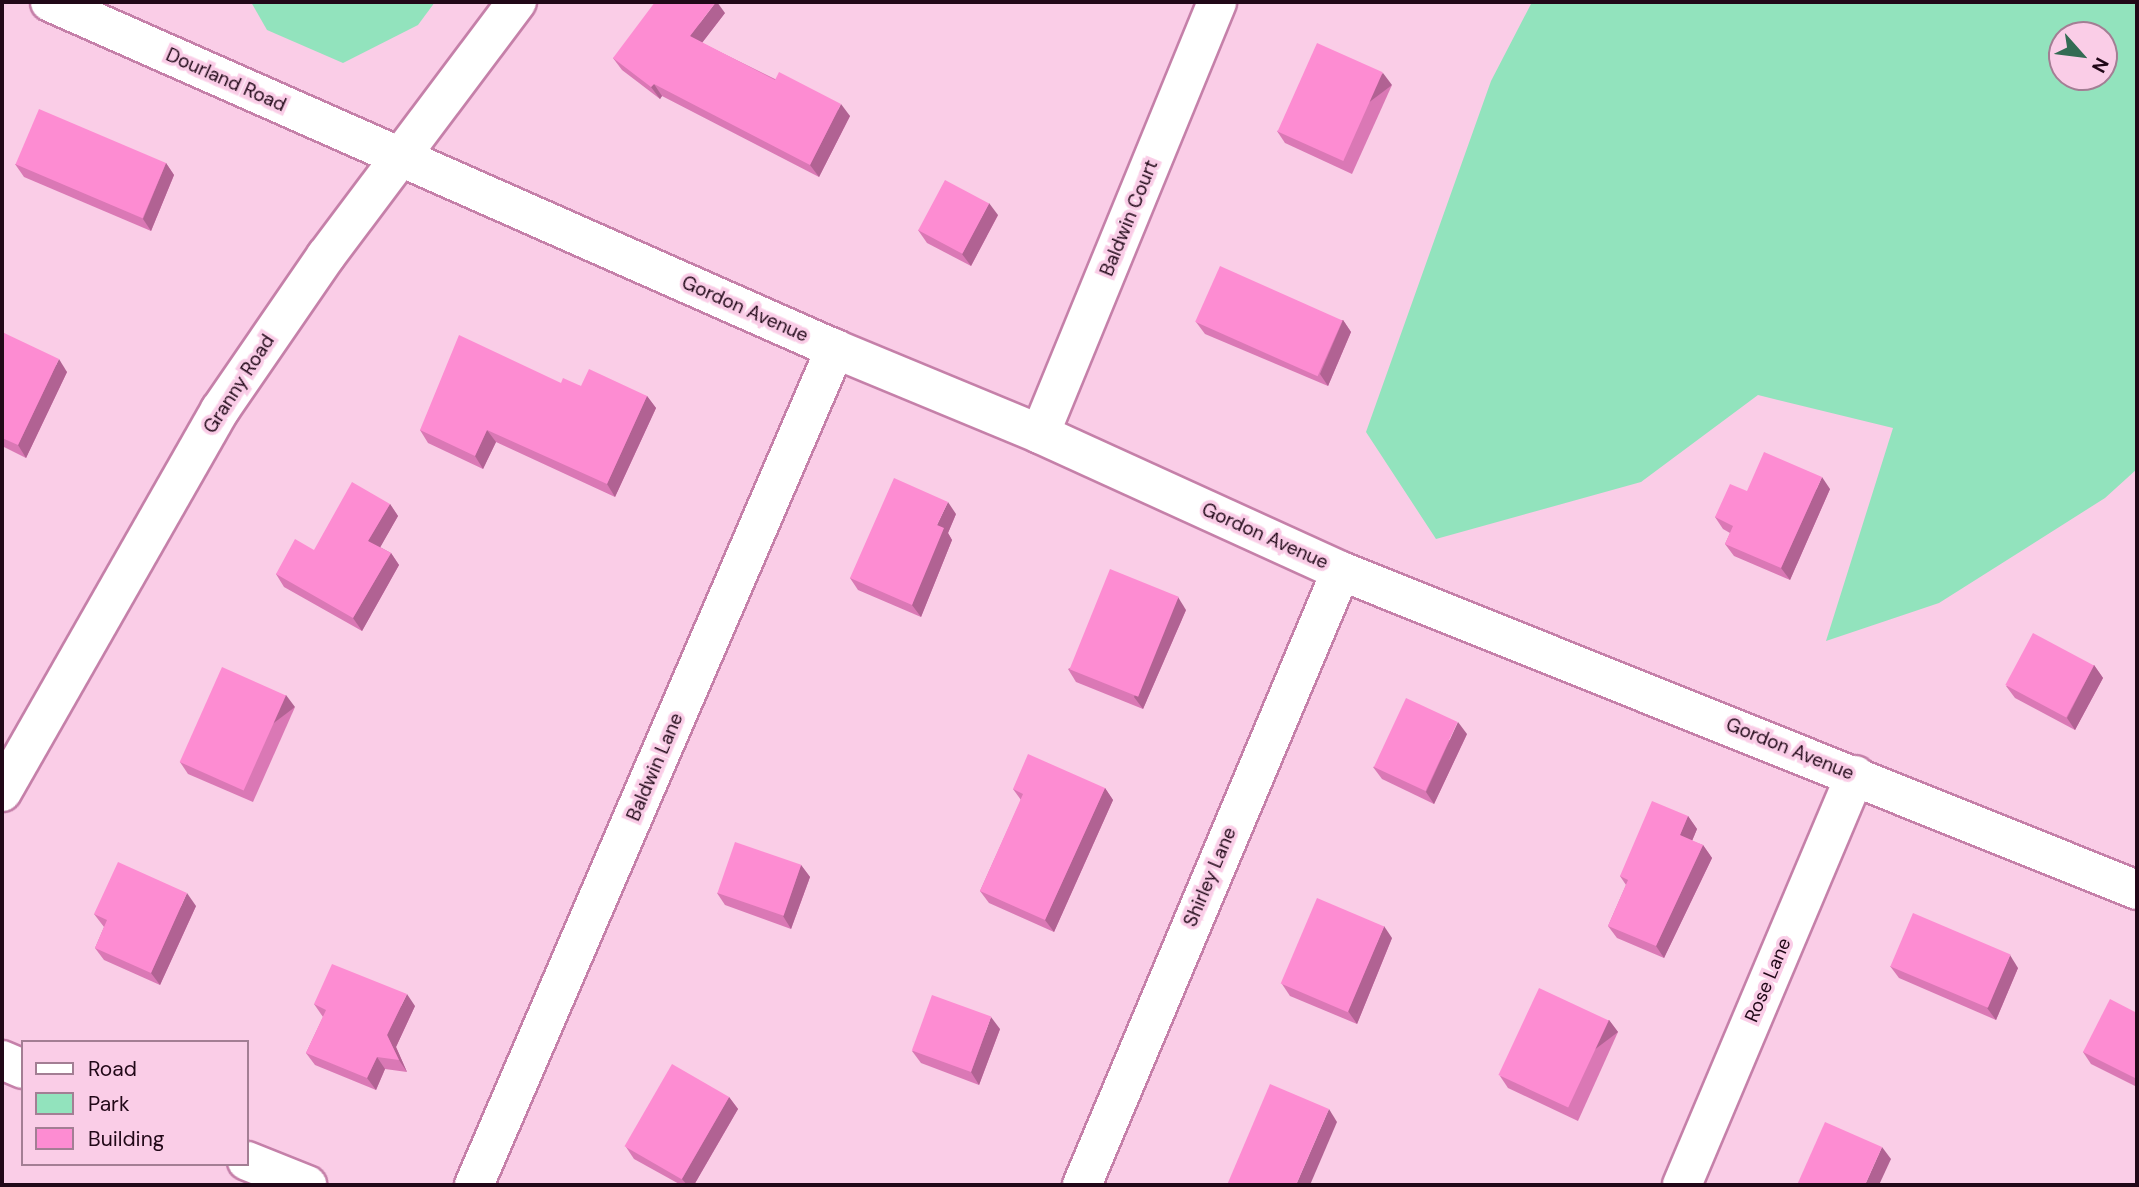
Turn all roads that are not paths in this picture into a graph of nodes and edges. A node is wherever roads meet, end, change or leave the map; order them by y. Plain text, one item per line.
1 (50, 2) edge
2 (517, 2) edge
3 (1217, 2) edge
4 (402, 159) junction
5 (835, 349) junction
6 (1040, 435) junction
7 (1341, 571) junction
8 (1855, 775) junction
9 (2, 792) edge
10 (2137, 890) edge
11 (2, 1060) edge
12 (21, 1068) edge
13 (248, 1160) edge
14 (307, 1185) edge
15 (474, 1185) edge
16 (1082, 1185) edge
17 (1682, 1185) edge

1 - 4 street, Dourland Road
2 - 4 street, Granny Road
3 - 6 street, Baldwin Court
4 - 5 street, Gordon Avenue
4 - 9 street, Granny Road
5 - 6 street, Gordon Avenue
5 - 15 street, Baldwin Lane
6 - 7 street, Gordon Avenue
7 - 8 street, Gordon Avenue
7 - 16 street, Shirley Lane
8 - 10 street, Gordon Avenue
8 - 17 street, Rose Lane
11 - 12 street
13 - 14 street

